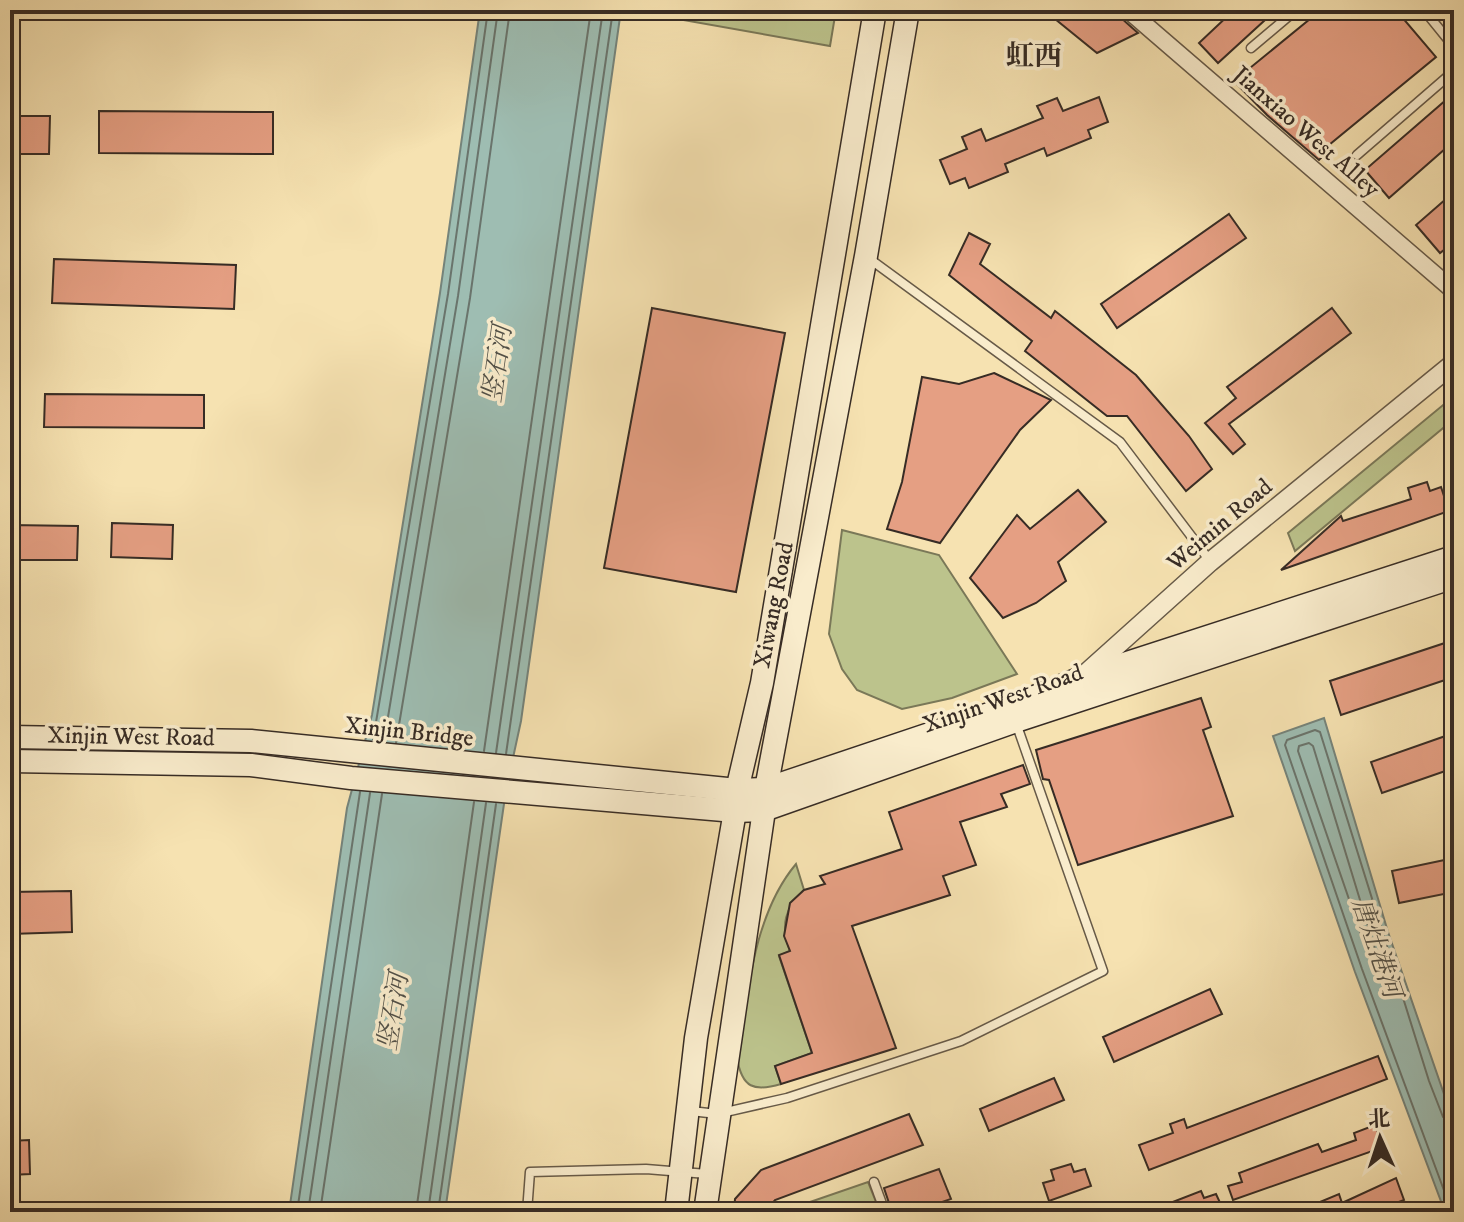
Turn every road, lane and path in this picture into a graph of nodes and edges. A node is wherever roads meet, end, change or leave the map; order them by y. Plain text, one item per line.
1 (875, 10) edge
2 (908, 10) edge
3 (1128, 10) edge
4 (1296, 10) edge
5 (1424, 10) edge
6 (1454, 47) edge
7 (1251, 48) dead end
8 (1454, 71) edge
9 (1357, 155) dead end
10 (866, 256) junction
11 (1454, 291) edge
12 (1454, 363) edge
13 (1454, 557) edge
14 (1210, 562) junction
15 (1454, 577) edge
16 (1081, 678) junction
17 (1013, 714) junction
18 (10, 737) edge
19 (251, 741) joint
20 (10, 761) edge
21 (251, 765) joint
22 (561, 785) junction
23 (736, 800) junction
24 (765, 800) junction
25 (688, 1111) junction
26 (717, 1114) junction
27 (680, 1172) junction
28 (708, 1174) junction
29 (874, 1182) dead end
30 (527, 1212) edge
31 (676, 1212) edge
32 (705, 1212) edge
33 (885, 1212) edge

1 - 23 main road, Xiwang Road
2 - 10 main road, Xiwang Road
3 - 11 street, Jianxiao West Alley
4 - 7 lane
5 - 6 lane
8 - 9 lane
10 - 14 lane
10 - 24 main road, Xiwang Road
12 - 14 street, Weimin Road
13 - 16 main road, Xinjin West Road
14 - 16 street, Weimin Road
15 - 17 main road, Xinjin West Road
16 - 17 main road, Xinjin West Road
17 - 24 main road, Xinjin West Road
17 - 26 lane
18 - 19 main road, Xinjin West Road
19 - 22 main road, Xinjin Bridge
20 - 21 main road, Xinjin West Road
21 - 22 main road, Xinjin Bridge
22 - 23 main road, Xinjin West Road
23 - 24 main road, Xinjin West Road
23 - 25 main road, Xiwang Road
24 - 26 main road, Xiwang Road
25 - 26 lane
25 - 27 main road, Xiwang Road
26 - 28 main road, Xiwang Road
27 - 28 lane
27 - 30 lane
27 - 31 main road, Xiwang Road
28 - 32 main road, Xiwang Road
29 - 33 lane

